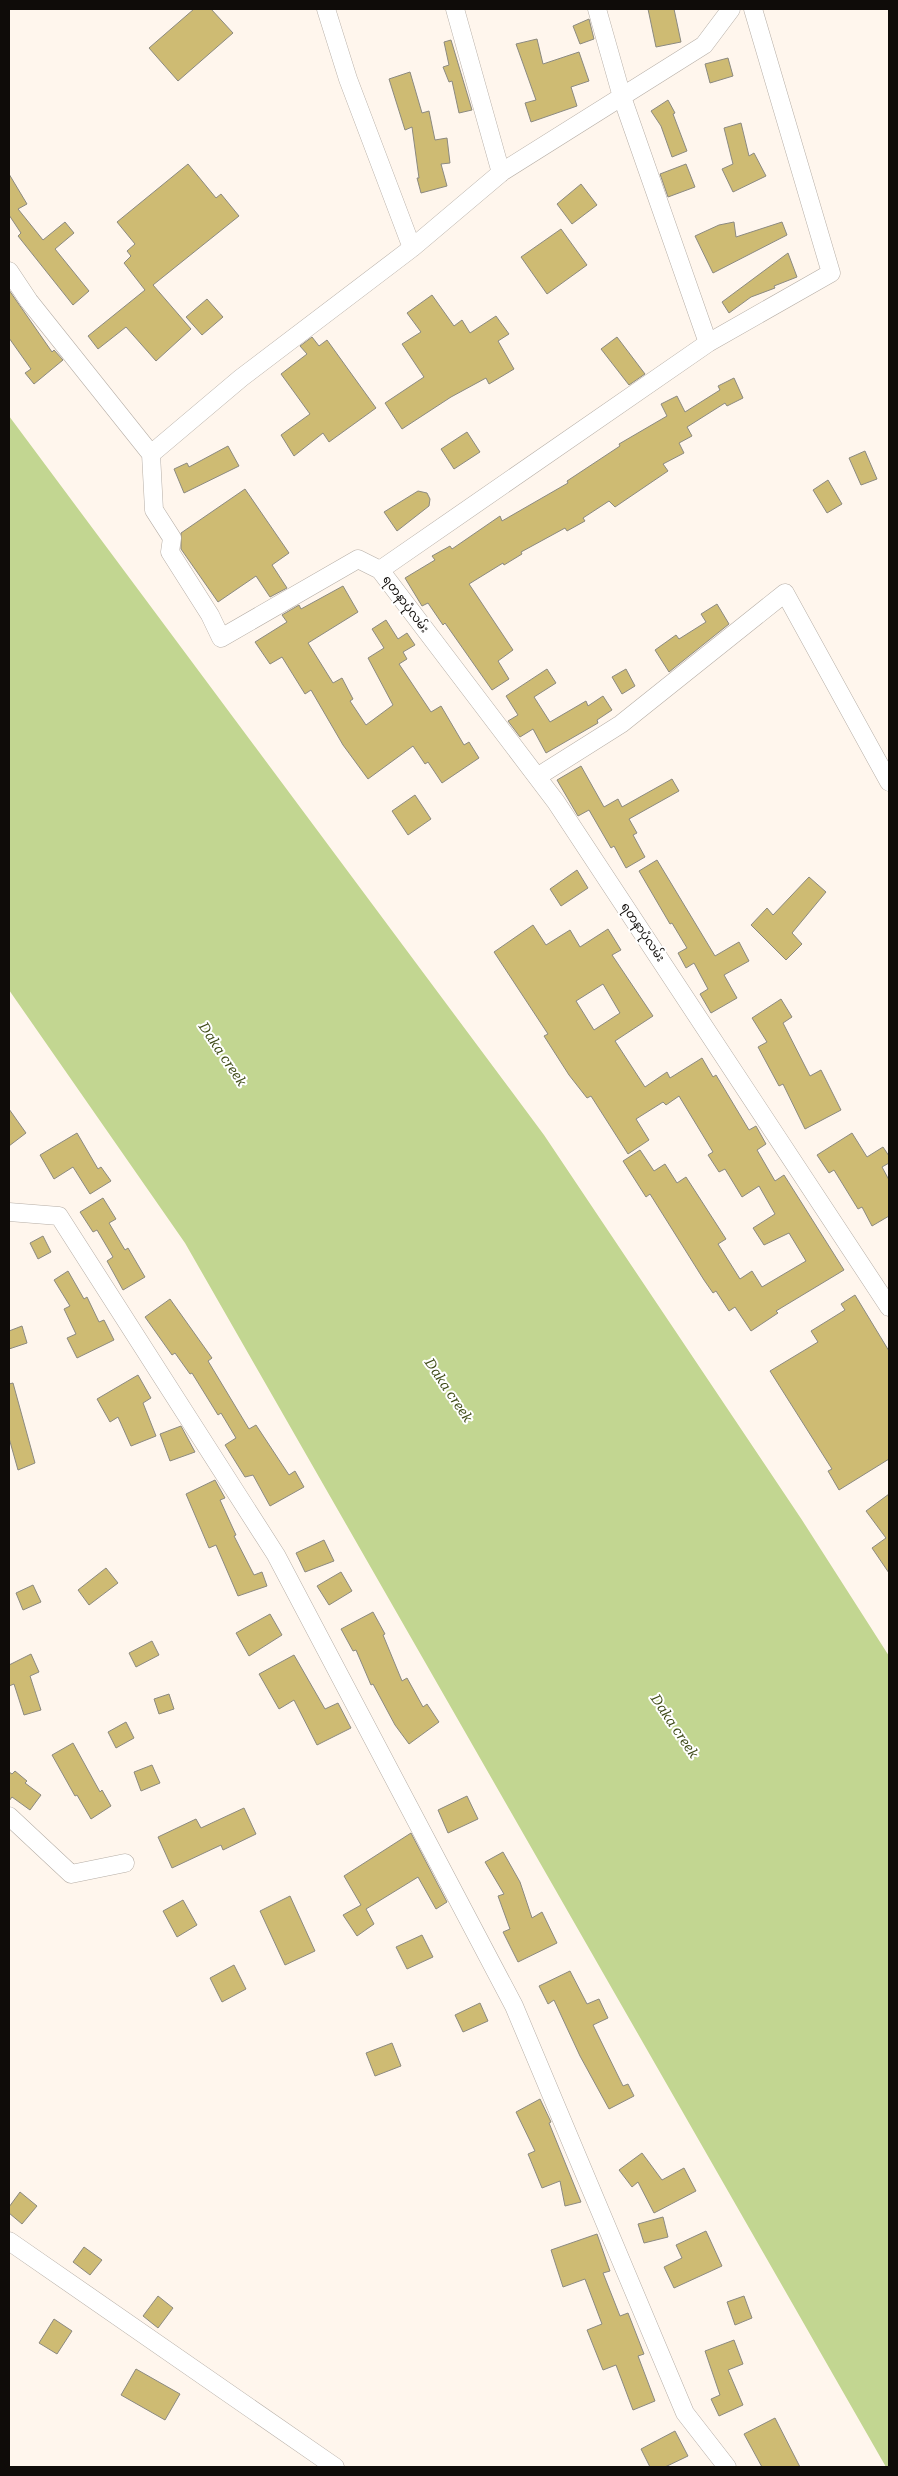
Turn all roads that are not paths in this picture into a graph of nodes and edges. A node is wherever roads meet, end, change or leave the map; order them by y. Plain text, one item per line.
1 (326, 9) edge
2 (455, 9) edge
3 (598, 9) edge
4 (731, 9) edge
5 (753, 9) edge
6 (622, 97) junction
7 (500, 173) junction
8 (412, 248) junction
9 (9, 271) edge
10 (708, 343) junction
11 (151, 454) junction
12 (380, 570) junction
13 (537, 777) junction
14 (889, 782) edge
15 (9, 1212) edge
16 (889, 1307) edge
17 (9, 1816) edge
18 (125, 1863) dead end
19 (9, 2241) edge
20 (335, 2467) edge
21 (726, 2467) edge

1 - 8 street
2 - 7 street
3 - 6 street
4 - 6 street
5 - 10 street
6 - 7 street
6 - 10 street
7 - 8 street
8 - 11 street
9 - 11 street
10 - 12 street
11 - 12 street
12 - 13 street, ရတနာပုံလမ်း
13 - 14 street
13 - 16 street, ရတနာပုံလမ်း
15 - 21 street
17 - 18 street
19 - 20 street

